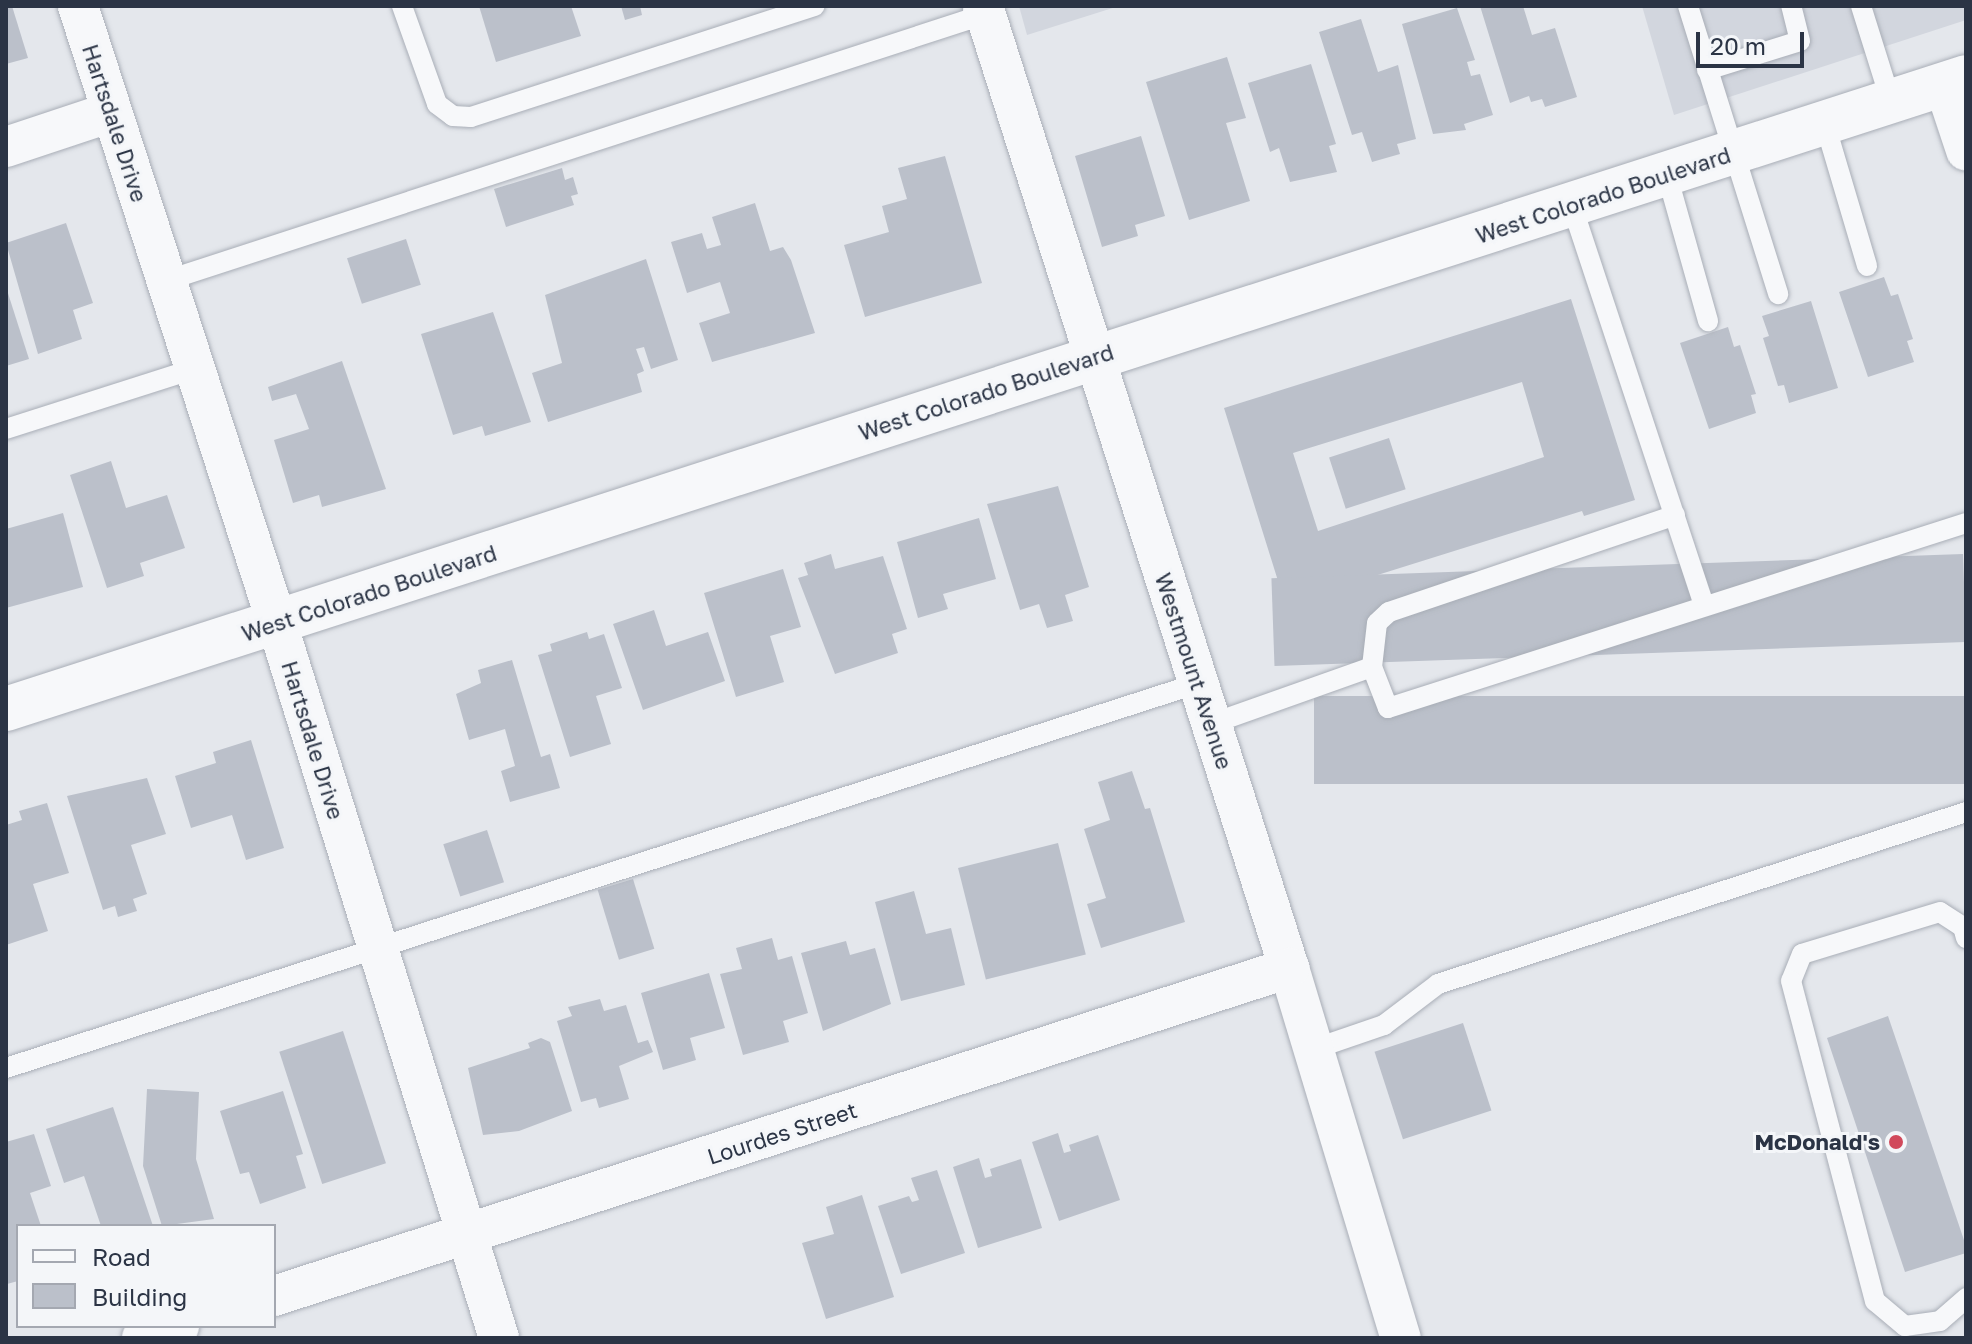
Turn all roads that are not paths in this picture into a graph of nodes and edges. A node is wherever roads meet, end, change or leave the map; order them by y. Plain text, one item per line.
1 (78, 6) edge
2 (402, 6) edge
3 (814, 6) edge
4 (1688, 6) edge
5 (1791, 6) edge
6 (1861, 6) edge
7 (985, 10) edge
8 (1707, 70) junction
9 (1955, 81) edge
10 (1891, 102) junction
11 (111, 112) junction
12 (1825, 124) junction
13 (6, 147) edge
14 (1966, 150) edge
15 (1731, 154) junction
16 (1667, 175) junction
17 (1572, 206) junction
18 (1867, 266) dead end
19 (165, 281) junction
20 (1778, 294) dead end
21 (1708, 321) dead end
22 (1094, 357) junction
23 (194, 369) junction
24 (6, 429) edge
25 (1675, 515) junction
26 (1966, 523) edge
27 (1704, 605) junction
28 (277, 623) junction
29 (1372, 667) junction
30 (1199, 683) junction
31 (6, 709) edge
32 (1211, 724) junction
33 (1966, 812) edge
34 (1966, 938) edge
35 (378, 949) junction
36 (1289, 968) junction
37 (1314, 1049) junction
38 (6, 1068) edge
39 (467, 1235) junction
40 (276, 1295) edge
41 (1966, 1298) edge
42 (173, 1328) edge
43 (142, 1338) edge
44 (499, 1338) edge
45 (1401, 1338) edge

1 - 11 street, Hartsdale Drive
2 - 3 lane
4 - 8 lane
5 - 8 lane
6 - 10 lane
7 - 19 lane
7 - 22 street, Westmount Avenue
8 - 15 lane
9 - 10 street, West Colorado Boulevard
9 - 14 street
10 - 12 street, West Colorado Boulevard
11 - 13 street
11 - 19 street, Hartsdale Drive
12 - 15 street, West Colorado Boulevard
12 - 18 lane
15 - 16 street, West Colorado Boulevard
15 - 20 lane
16 - 17 street, West Colorado Boulevard
16 - 21 lane
17 - 22 street, West Colorado Boulevard
17 - 25 lane
19 - 23 street, Hartsdale Drive
22 - 28 street, West Colorado Boulevard
22 - 30 street, Westmount Avenue
23 - 24 lane
23 - 28 street, Hartsdale Drive
25 - 27 lane
25 - 29 lane
26 - 27 lane
27 - 29 lane
28 - 31 street, West Colorado Boulevard
28 - 35 street, Hartsdale Drive
29 - 32 lane
30 - 32 street, Westmount Avenue
30 - 35 lane
32 - 36 street, Westmount Avenue
33 - 37 lane
34 - 41 lane
35 - 38 lane
35 - 39 street, Hartsdale Drive
36 - 37 street, Westmount Avenue
36 - 39 street, Lourdes Street
37 - 45 street, Westmount Avenue
39 - 40 street, Lourdes Street
39 - 44 street, Hartsdale Drive
42 - 43 street

